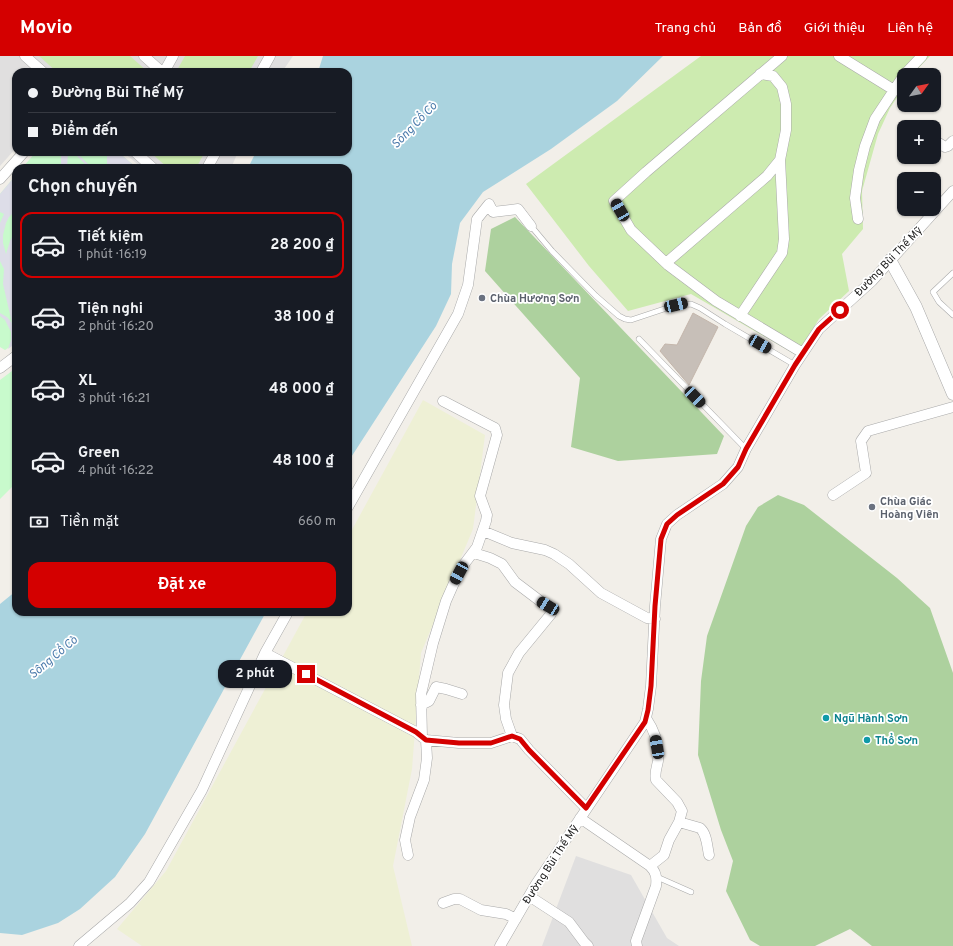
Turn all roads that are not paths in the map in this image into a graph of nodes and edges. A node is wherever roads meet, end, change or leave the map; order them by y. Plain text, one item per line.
1 (25, 56) edge
2 (144, 56) edge
3 (173, 56) edge
4 (270, 56) edge
5 (782, 56) edge
6 (839, 56) edge
7 (922, 56) edge
8 (38, 68) edge
9 (158, 68) edge
10 (166, 68) edge
11 (263, 68) edge
12 (911, 68) edge
13 (760, 74) junction
14 (897, 86) edge
15 (894, 90) junction
16 (953, 141) edge
17 (941, 144) edge
18 (20, 156) edge
19 (140, 156) edge
20 (780, 160) junction
21 (13, 164) edge
22 (148, 164) edge
23 (12, 166) edge
24 (0, 179) edge
25 (953, 190) edge
26 (858, 219) dead end
27 (531, 226) joint
28 (890, 260) junction
29 (666, 263) junction
30 (953, 273) edge
31 (952, 312) edge
32 (740, 316) junction
33 (639, 339) dead end
34 (803, 353) junction
35 (12, 358) edge
36 (2, 364) edge
37 (795, 365) junction
38 (953, 394) edge
39 (443, 401) dead end
40 (953, 407) edge
41 (746, 449) junction
42 (833, 495) dead end
43 (352, 500) edge
44 (483, 531) junction
45 (474, 553) junction
46 (286, 616) edge
47 (655, 619) junction
48 (265, 653) junction
49 (462, 694) dead end
50 (421, 705) junction
51 (646, 718) junction
52 (512, 736) junction
53 (424, 739) junction
54 (586, 808) junction
55 (580, 818) junction
56 (679, 822) junction
57 (408, 855) dead end
58 (709, 855) dead end
59 (650, 866) junction
60 (657, 876) junction
61 (691, 892) dead end
62 (529, 896) junction
63 (443, 903) dead end
64 (516, 919) junction
65 (79, 946) edge
66 (500, 946) edge
67 (588, 946) edge
68 (637, 946) edge

1 - 8 street
2 - 9 street
3 - 10 street
4 - 11 street
5 - 13 street
6 - 15 street
7 - 12 street
13 - 20 street
13 - 29 street
14 - 15 street
15 - 26 street
16 - 17 street
18 - 21 street
19 - 22 street
20 - 29 street
20 - 32 street
23 - 24 street
25 - 28 street, Đường Bùi Thế Mỹ
27 - 37 lane
27 - 43 street
28 - 34 street, Đường Bùi Thế Mỹ
28 - 38 street
29 - 32 street
30 - 31 lane
32 - 34 street
33 - 41 lane
34 - 37 street, Đường Bùi Thế Mỹ
35 - 36 street
37 - 41 street, Đường Bùi Thế Mỹ
39 - 44 street
40 - 42 street
41 - 47 street, Đường Bùi Thế Mỹ
44 - 45 street
44 - 47 street
45 - 50 street
45 - 52 street
46 - 48 street
47 - 51 street, Đường Bùi Thế Mỹ
48 - 53 street
48 - 65 street
49 - 50 street
50 - 53 street
51 - 54 street, Đường Bùi Thế Mỹ
51 - 56 street
52 - 53 street
52 - 54 street
53 - 57 street
54 - 55 street, Đường Bùi Thế Mỹ
55 - 59 street
55 - 62 street, Đường Bùi Thế Mỹ
56 - 58 street
56 - 59 street
59 - 60 street
60 - 61 lane
60 - 68 street
62 - 64 street, Đường Bùi Thế Mỹ
62 - 67 street
63 - 64 street
64 - 66 street, Đường Bùi Thế Mỹ

